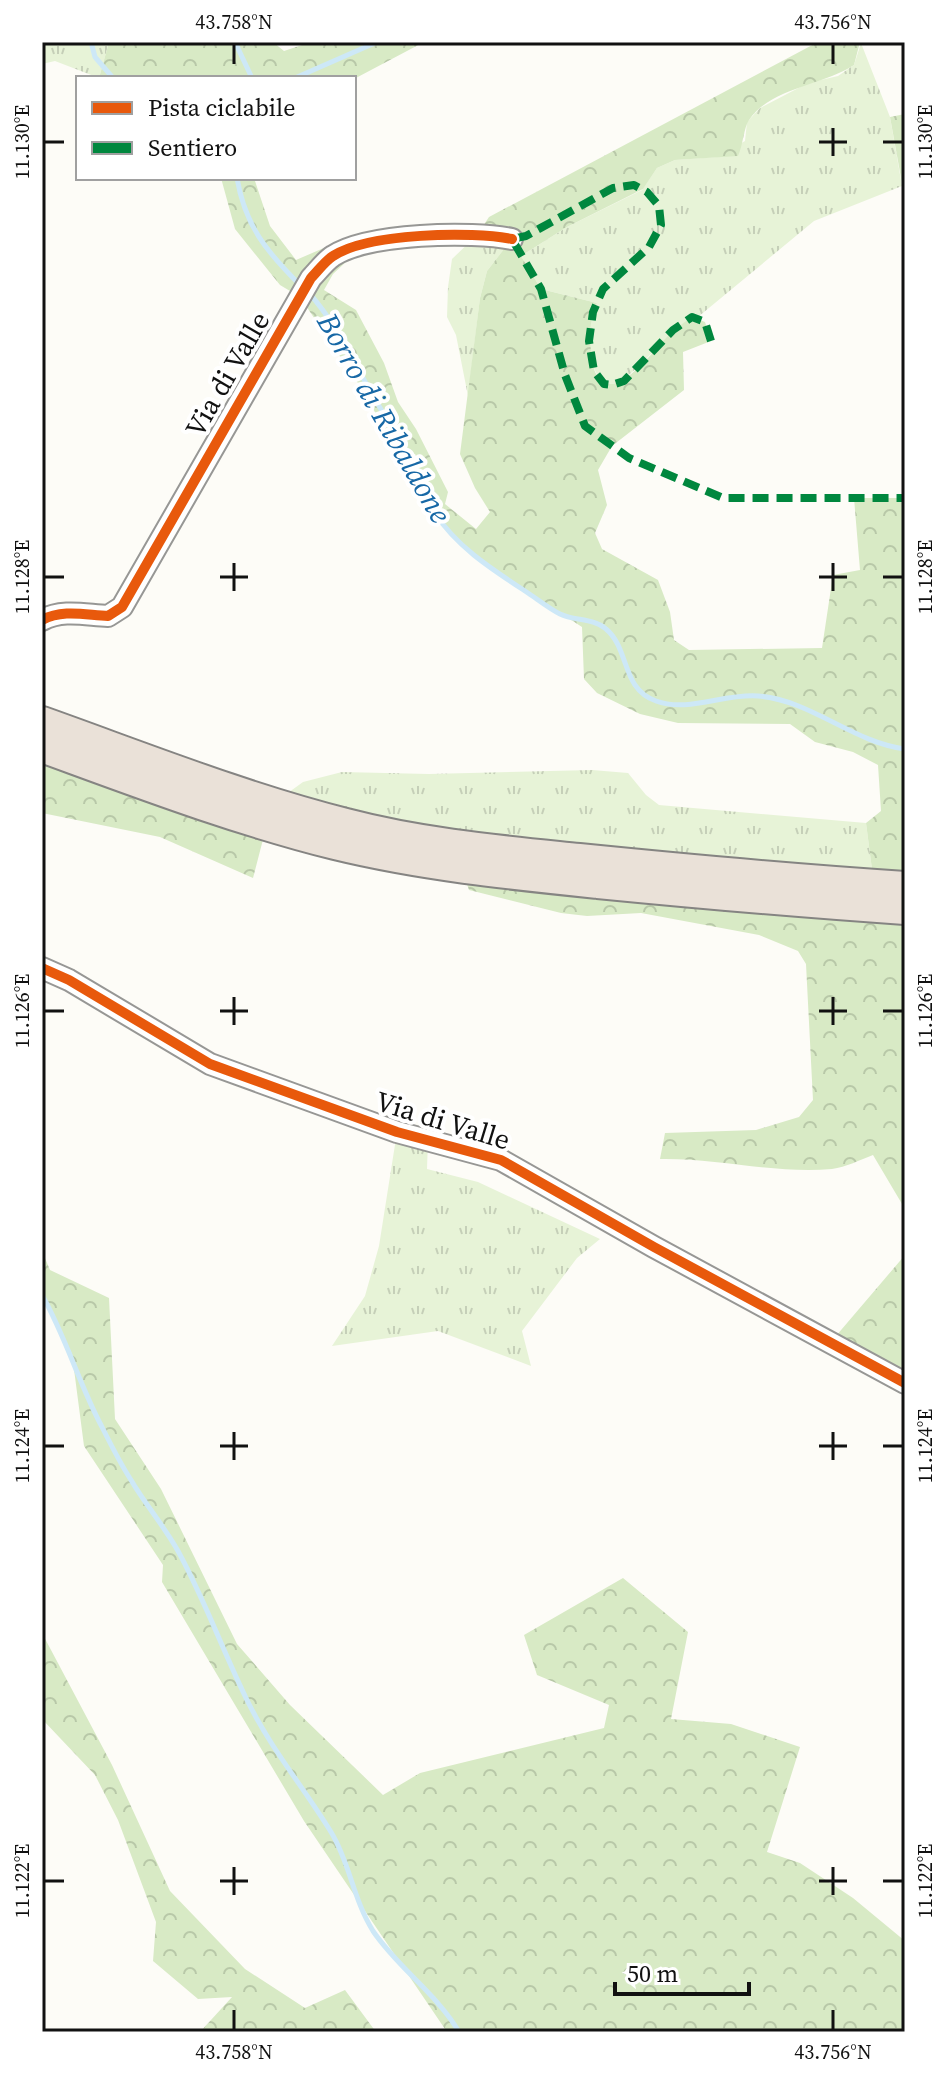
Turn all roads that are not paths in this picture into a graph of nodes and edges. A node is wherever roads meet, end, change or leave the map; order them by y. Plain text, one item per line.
1 (512, 239) dead end
2 (42, 620) edge
3 (42, 722) edge
4 (42, 747) edge
5 (905, 887) edge
6 (905, 909) edge
7 (42, 968) edge
8 (905, 1383) edge

1 - 2 street, Via di Valle
3 - 5 highway
4 - 6 highway
7 - 8 street, Via di Valle

